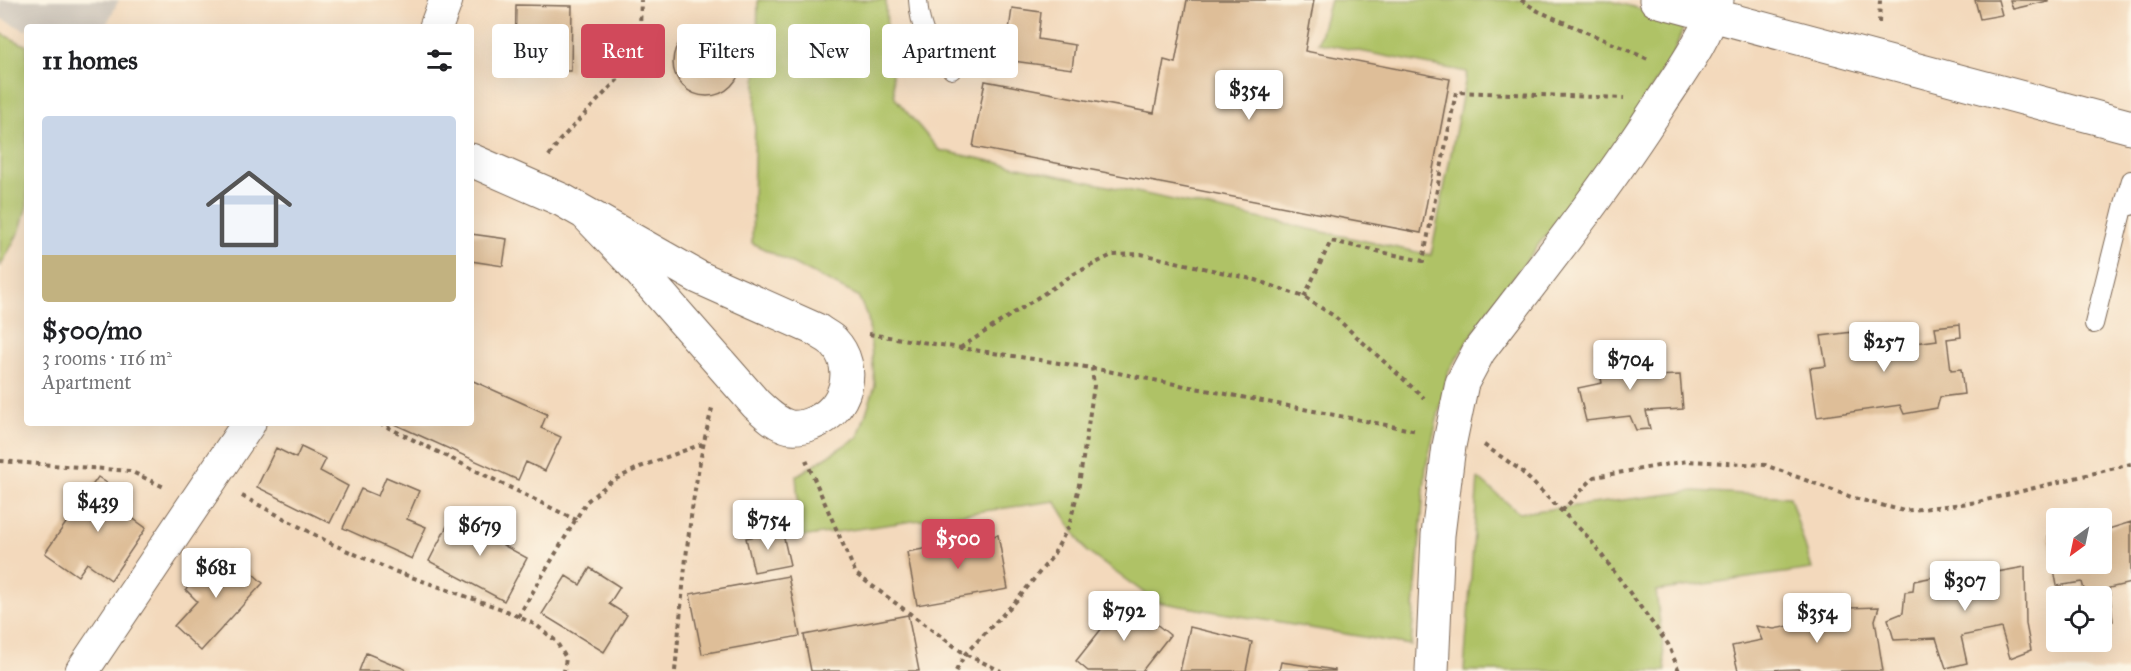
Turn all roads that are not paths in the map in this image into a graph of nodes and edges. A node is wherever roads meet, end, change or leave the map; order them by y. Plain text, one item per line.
1 (446, 0) edge
2 (918, 0) edge
3 (1656, 0) edge
4 (1715, 7) edge
5 (437, 24) edge
6 (922, 24) edge
7 (2131, 127) edge
8 (474, 161) edge
9 (2131, 180) edge
10 (2127, 205) edge
11 (586, 214) junction
12 (2094, 324) dead end
13 (247, 426) edge
14 (82, 671) edge
15 (1431, 671) edge

1 - 5 street
2 - 6 lane
3 - 4 street
4 - 7 street
4 - 15 street
8 - 11 street
9 - 10 lane
10 - 12 lane
11 - 11 street
13 - 14 street

